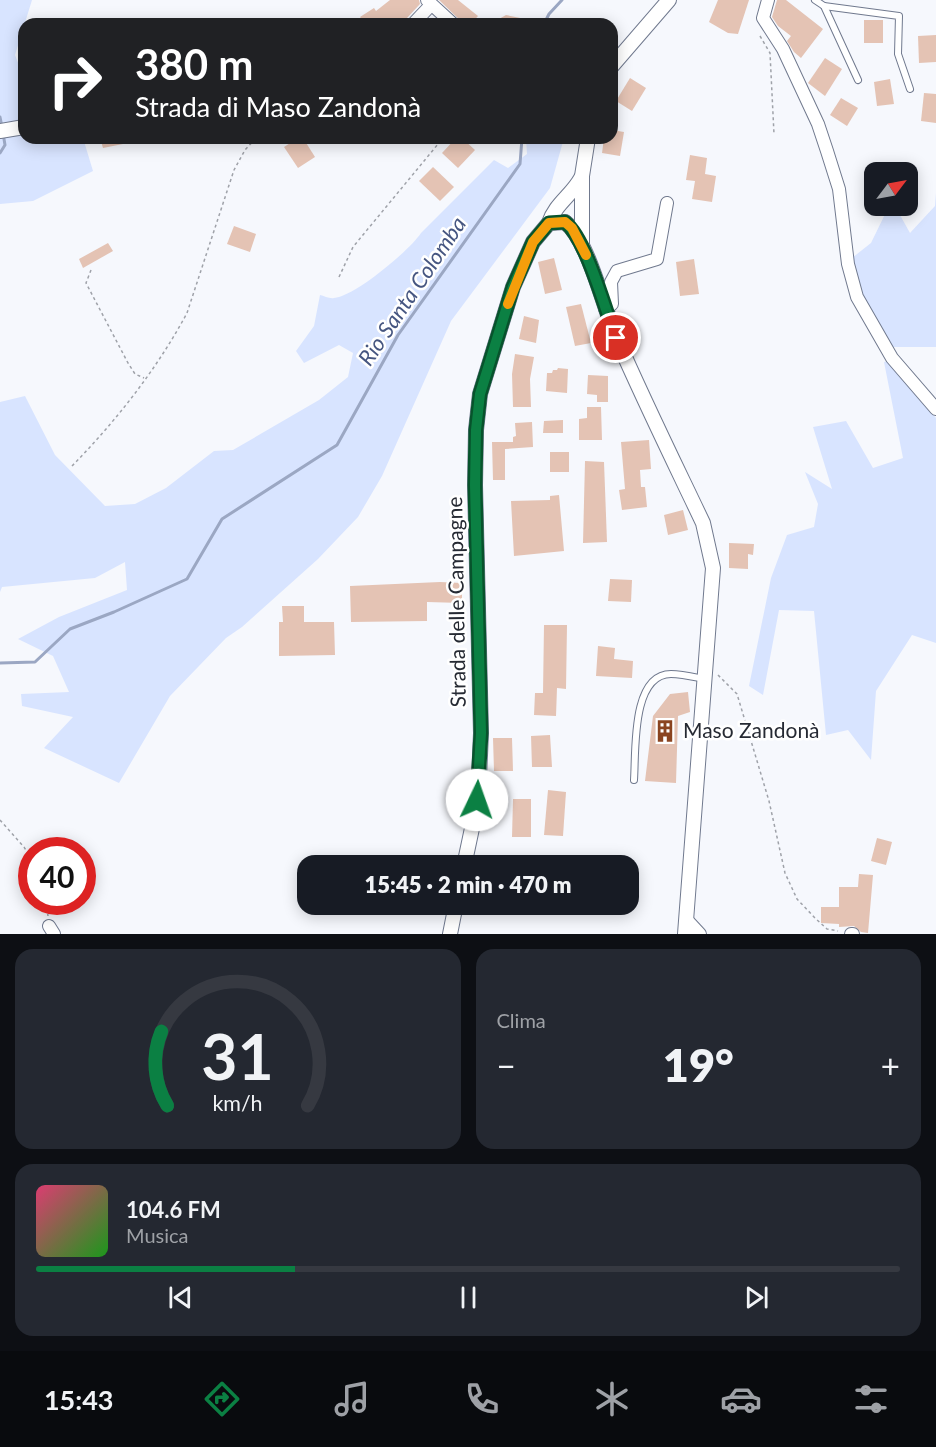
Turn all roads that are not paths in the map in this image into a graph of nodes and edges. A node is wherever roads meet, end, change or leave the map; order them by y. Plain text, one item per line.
1 (669, 0) edge
2 (768, 0) edge
3 (815, 0) edge
4 (429, 2) edge
5 (824, 6) junction
6 (417, 18) edge
7 (446, 18) edge
8 (618, 59) edge
9 (858, 80) dead end
10 (910, 89) dead end
11 (18, 128) edge
12 (0, 131) edge
13 (587, 144) edge
14 (582, 176) junction
15 (581, 196) junction
16 (567, 198) junction
17 (668, 203) dead end
18 (565, 222) junction
19 (549, 223) junction
20 (582, 244) junction
21 (605, 309) junction
22 (936, 409) edge
23 (705, 676) junction
24 (633, 780) dead end
25 (466, 855) edge
26 (454, 915) edge
27 (686, 927) edge
28 (450, 934) edge
29 (700, 934) edge

1 - 8 street
2 - 22 street
3 - 5 lane
4 - 6 street
4 - 7 street
5 - 9 lane
5 - 10 lane
11 - 12 street
13 - 14 street
14 - 15 street
14 - 16 street, Strada delle Campagne
15 - 18 street
15 - 20 street
16 - 18 street
16 - 19 street, Strada delle Campagne
17 - 21 street
18 - 19 street
18 - 20 street
19 - 25 street, Strada delle Campagne
20 - 21 street
21 - 23 street
23 - 24 lane
23 - 27 street
26 - 28 street
27 - 29 street

